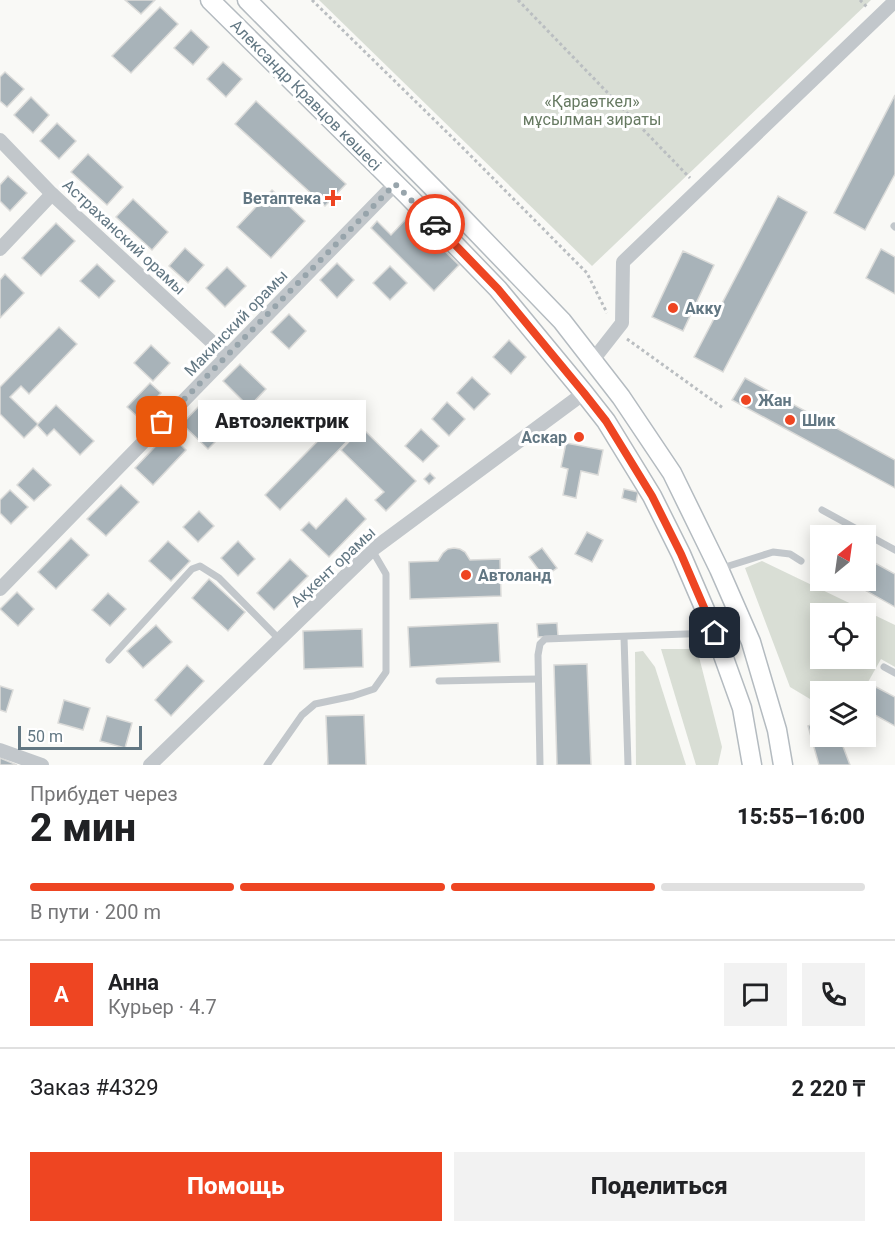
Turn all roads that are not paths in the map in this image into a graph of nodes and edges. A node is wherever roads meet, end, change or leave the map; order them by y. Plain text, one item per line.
1 (210, 0) edge
2 (247, 0) edge
3 (895, 1) edge
4 (0, 140) edge
5 (395, 184) junction
6 (52, 194) junction
7 (0, 249) edge
8 (227, 356) junction
9 (593, 360) junction
10 (584, 393) junction
11 (822, 510) dead end
12 (372, 550) junction
13 (895, 550) edge
14 (801, 561) dead end
15 (719, 569) junction
16 (0, 589) edge
17 (715, 633) junction
18 (624, 637) junction
19 (280, 640) junction
20 (109, 660) dead end
21 (884, 667) dead end
22 (895, 673) edge
23 (538, 679) junction
24 (439, 681) dead end
25 (0, 750) edge
26 (42, 765) edge
27 (150, 765) edge
28 (267, 765) edge
29 (540, 765) edge
30 (628, 765) edge
31 (752, 765) edge
32 (783, 765) edge

1 - 5 main road, Александр Кравцов көшесі
2 - 9 main road, Александр Кравцов көшесі
3 - 9 street
4 - 6 street, Астраханский орамы
5 - 8 street, Макинский орамы
5 - 10 main road, Александр Кравцов көшесі
6 - 7 street
6 - 8 street, Астраханский орамы
8 - 16 street, Макинский орамы
9 - 15 main road, Александр Кравцов көшесі
10 - 12 street, Ақкент орамы
10 - 17 main road, Александр Кравцов көшесі
11 - 13 lane
12 - 19 street, Ақкент орамы
12 - 28 lane
14 - 15 lane
15 - 32 main road, Александр Кравцов көшесі
17 - 18 lane
17 - 31 main road, Александр Кравцов көшесі
18 - 23 lane
18 - 30 lane
19 - 20 lane
19 - 27 street, Ақкент орамы
21 - 22 lane
23 - 24 lane
23 - 29 lane
25 - 26 street

